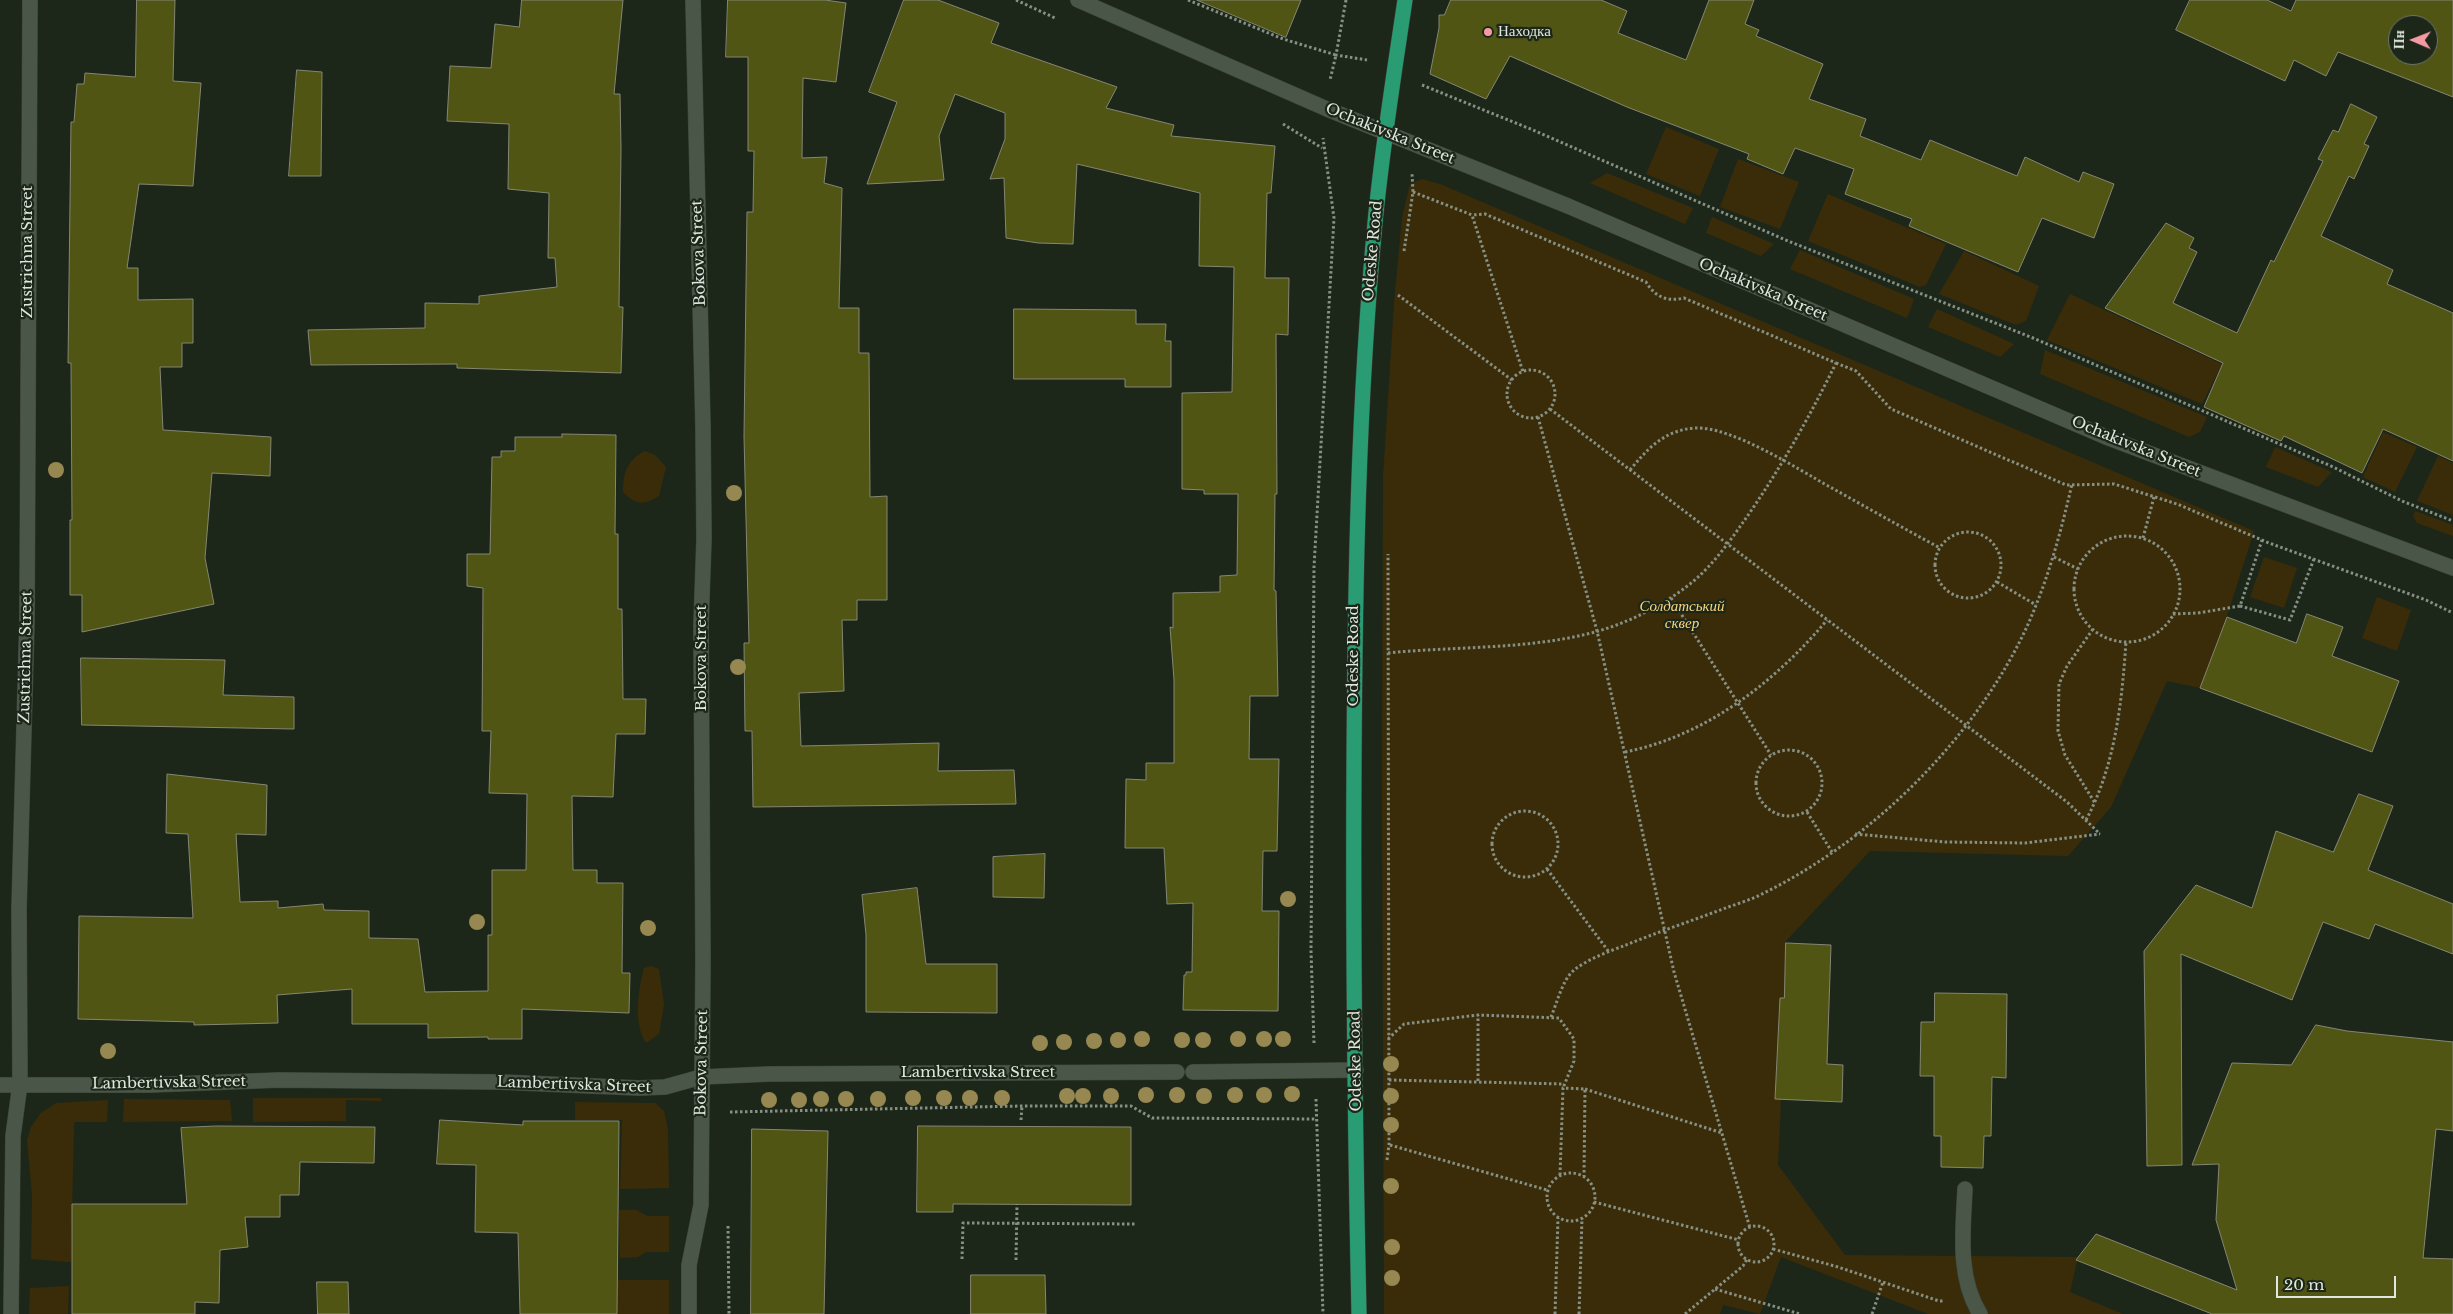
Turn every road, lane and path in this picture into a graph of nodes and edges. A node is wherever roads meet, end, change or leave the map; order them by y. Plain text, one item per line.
1 (30, 0) edge
2 (692, 0) edge
3 (1078, 0) edge
4 (1188, 0) edge
5 (1346, 0) edge
6 (1405, 0) edge
7 (1336, 55) junction
8 (1396, 66) junction
9 (1327, 109) junction
10 (1385, 133) junction
11 (1410, 142) junction
12 (1413, 192) junction
13 (1472, 215) junction
14 (1403, 257) dead end
15 (1396, 303) dead end
16 (1836, 363) junction
17 (1523, 372) junction
18 (1512, 380) junction
19 (1550, 410) junction
20 (1538, 418) junction
21 (1782, 461) junction
22 (1630, 470) junction
23 (2072, 484) junction
24 (2154, 497) junction
25 (2453, 520) edge
26 (2143, 538) junction
27 (2262, 540) junction
28 (1728, 544) junction
29 (1388, 546) dead end
30 (1940, 548) junction
31 (2054, 557) junction
32 (2314, 559) junction
33 (2453, 568) edge
34 (2078, 569) junction
35 (1997, 582) junction
36 (1671, 598) junction
37 (2036, 605) junction
38 (2240, 606) junction
39 (2453, 613) edge
40 (2174, 614) junction
41 (1827, 620) junction
42 (2093, 630) junction
43 (1597, 631) junction
44 (2126, 642) junction
45 (1388, 653) junction
46 (1738, 704) junction
47 (1965, 725) junction
48 (1624, 752) junction
49 (1771, 755) junction
50 (2095, 804) junction
51 (1807, 812) junction
52 (2086, 820) junction
53 (1855, 834) junction
54 (1832, 852) junction
55 (1547, 869) junction
56 (1666, 929) junction
57 (1609, 952) junction
58 (1478, 1015) junction
59 (1551, 1017) junction
60 (1389, 1039) junction
61 (1356, 1070) junction
62 (1315, 1071) junction
63 (1177, 1072) dead end
64 (1193, 1072) dead end
65 (701, 1077) junction
66 (1389, 1080) junction
67 (1478, 1081) junction
68 (20, 1084) junction
69 (0, 1085) edge
70 (1563, 1086) junction
71 (1585, 1089) junction
72 (1022, 1106) junction
73 (1316, 1119) junction
74 (1022, 1120) dead end
75 (729, 1122) dead end
76 (1722, 1134) junction
77 (1389, 1144) junction
78 (1386, 1170) dead end
79 (1560, 1175) junction
80 (1584, 1176) junction
81 (1965, 1189) dead end
82 (1548, 1190) junction
83 (1594, 1202) junction
84 (1017, 1204) dead end
85 (1558, 1218) junction
86 (1582, 1218) junction
87 (728, 1219) dead end
88 (1017, 1222) junction
89 (1137, 1224) dead end
90 (1750, 1228) junction
91 (1739, 1240) junction
92 (1773, 1248) junction
93 (962, 1260) dead end
94 (1016, 1260) dead end
95 (1747, 1260) junction
96 (1883, 1282) junction
97 (1715, 1289) junction
98 (1971, 1300) junction
99 (12, 1314) edge
100 (689, 1314) edge
101 (729, 1314) edge
102 (1323, 1314) edge
103 (1359, 1314) edge
104 (1555, 1314) edge
105 (1579, 1314) edge
106 (1684, 1314) edge
107 (1800, 1314) edge
108 (1872, 1314) edge
109 (1980, 1314) edge

1 - 68 street, Zustrichna Street
2 - 65 street, Bokova Street
3 - 9 street, Ochakivska Street
4 - 7 path
5 - 7 path
6 - 8 highway, Odeske Road
7 - 8 path
7 - 9 path
8 - 10 highway, Odeske Road
8 - 25 path
9 - 10 street, Ochakivska Street
9 - 62 path
10 - 11 street, Ochakivska Street
10 - 61 highway, Odeske Road
11 - 12 path
11 - 33 street, Ochakivska Street
12 - 13 path
12 - 14 path
13 - 16 path
13 - 17 path
15 - 18 path
16 - 21 path
16 - 23 path
17 - 18 path
17 - 19 path
18 - 20 path
19 - 20 path
19 - 22 path
20 - 43 path
21 - 22 path
21 - 28 path
21 - 30 path
22 - 28 path
23 - 24 path
23 - 31 path
24 - 26 path
24 - 27 path
26 - 34 path
26 - 40 path
27 - 32 path
27 - 38 path
28 - 36 path
28 - 41 path
29 - 45 path
30 - 35 path
30 - 35 path
31 - 34 path
31 - 37 path
32 - 38 path
32 - 39 path
34 - 42 path
35 - 37 path
36 - 43 path
36 - 46 path
37 - 47 path
38 - 40 path
40 - 44 path
41 - 46 path
41 - 47 path
42 - 44 path
42 - 50 path
43 - 45 path
43 - 48 path
44 - 50 path
45 - 60 path
46 - 48 path
46 - 49 path
47 - 52 path
47 - 53 path
48 - 56 path
49 - 51 path
49 - 51 path
50 - 52 path
51 - 54 path
52 - 53 path
53 - 54 path
54 - 56 path
55 - 55 path
55 - 57 path
56 - 57 path
56 - 76 path
57 - 59 path
58 - 59 path
58 - 60 path
58 - 67 path
59 - 70 path
60 - 66 path
61 - 62 street
61 - 103 highway, Odeske Road
62 - 64 street
62 - 73 path
63 - 65 street, Lambertivska Street
65 - 68 street, Lambertivska Street
65 - 100 street, Bokova Street
66 - 67 path
66 - 77 path
67 - 70 path
68 - 69 street, Lambertivska Street
68 - 99 street, Zustrichna Street
70 - 71 path
70 - 79 path
71 - 76 path
71 - 80 path
72 - 73 path
72 - 74 path
72 - 75 path
73 - 102 path
76 - 90 path
77 - 78 path
77 - 82 path
79 - 80 path
79 - 82 path
80 - 83 path
81 - 98 street
82 - 85 path
83 - 86 path
83 - 91 path
84 - 88 path
85 - 86 path
85 - 104 path
86 - 105 path
87 - 101 path
88 - 89 path
88 - 93 path
88 - 94 path
90 - 91 path
90 - 92 path
91 - 95 path
92 - 95 path
92 - 96 path
95 - 97 path
96 - 98 path
96 - 108 path
97 - 106 path
97 - 107 path
98 - 109 street

